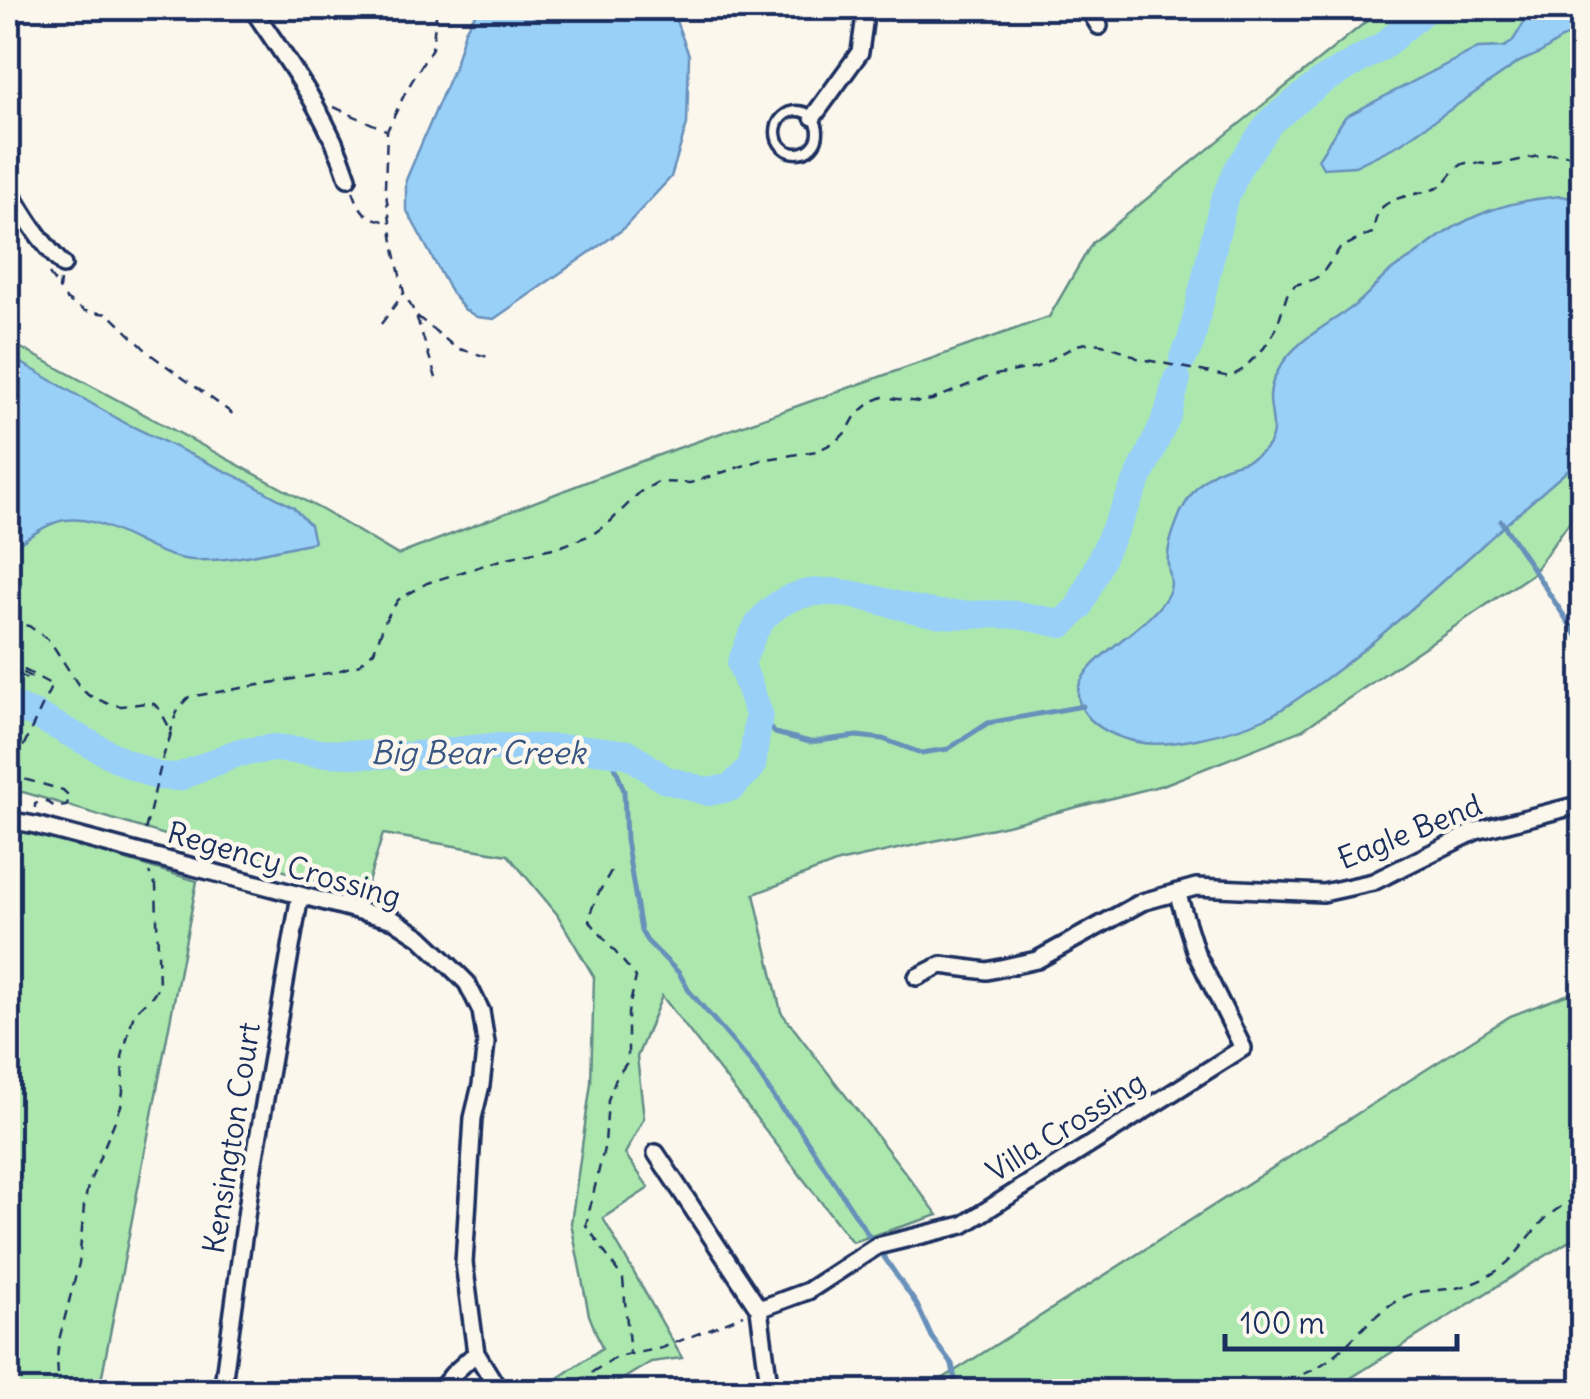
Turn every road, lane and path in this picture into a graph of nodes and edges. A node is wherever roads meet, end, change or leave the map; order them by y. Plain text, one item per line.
1 (252, 8) edge
2 (437, 8) edge
3 (866, 8) edge
4 (1088, 8) edge
5 (1099, 26) dead end
6 (309, 96) junction
7 (813, 117) junction
8 (387, 130) junction
9 (1582, 159) edge
10 (348, 178) joint
11 (8, 187) edge
12 (390, 222) junction
13 (63, 265) joint
14 (404, 293) junction
15 (416, 316) junction
16 (381, 324) dead end
17 (488, 357) dead end
18 (436, 378) dead end
19 (237, 416) dead end
20 (8, 620) edge
21 (8, 664) edge
22 (170, 738) junction
23 (1582, 804) edge
24 (8, 820) edge
25 (35, 825) junction
26 (142, 853) junction
27 (612, 871) dead end
28 (1177, 892) junction
29 (300, 895) junction
30 (916, 977) dead end
31 (656, 1152) dead end
32 (1582, 1194) edge
33 (759, 1309) junction
34 (476, 1353) junction
35 (630, 1354) junction
36 (59, 1392) edge
37 (222, 1392) edge
38 (438, 1392) edge
39 (500, 1392) edge
40 (561, 1392) edge
41 (770, 1392) edge
42 (1234, 1392) edge

1 - 6 street
2 - 8 path
3 - 7 street
4 - 5 street
6 - 8 path
6 - 10 street
7 - 7 lane
8 - 12 path
9 - 22 path
10 - 12 path
11 - 13 street
12 - 14 path
13 - 19 path
14 - 15 path
14 - 16 path
15 - 17 path
15 - 18 path
20 - 22 path
21 - 25 path
22 - 26 path
23 - 28 street, Eagle Bend
24 - 25 street, Regency Crossing
25 - 26 street, Regency Crossing
26 - 29 street, Regency Crossing
26 - 36 path
27 - 35 path
28 - 30 street, Eagle Bend
28 - 33 street, Villa Crossing
29 - 34 street, Regency Crossing
29 - 37 street, Kensington Court
31 - 33 street
32 - 42 path
33 - 35 path
33 - 41 street
34 - 38 street
34 - 39 street, Regency Crossing
35 - 40 path

